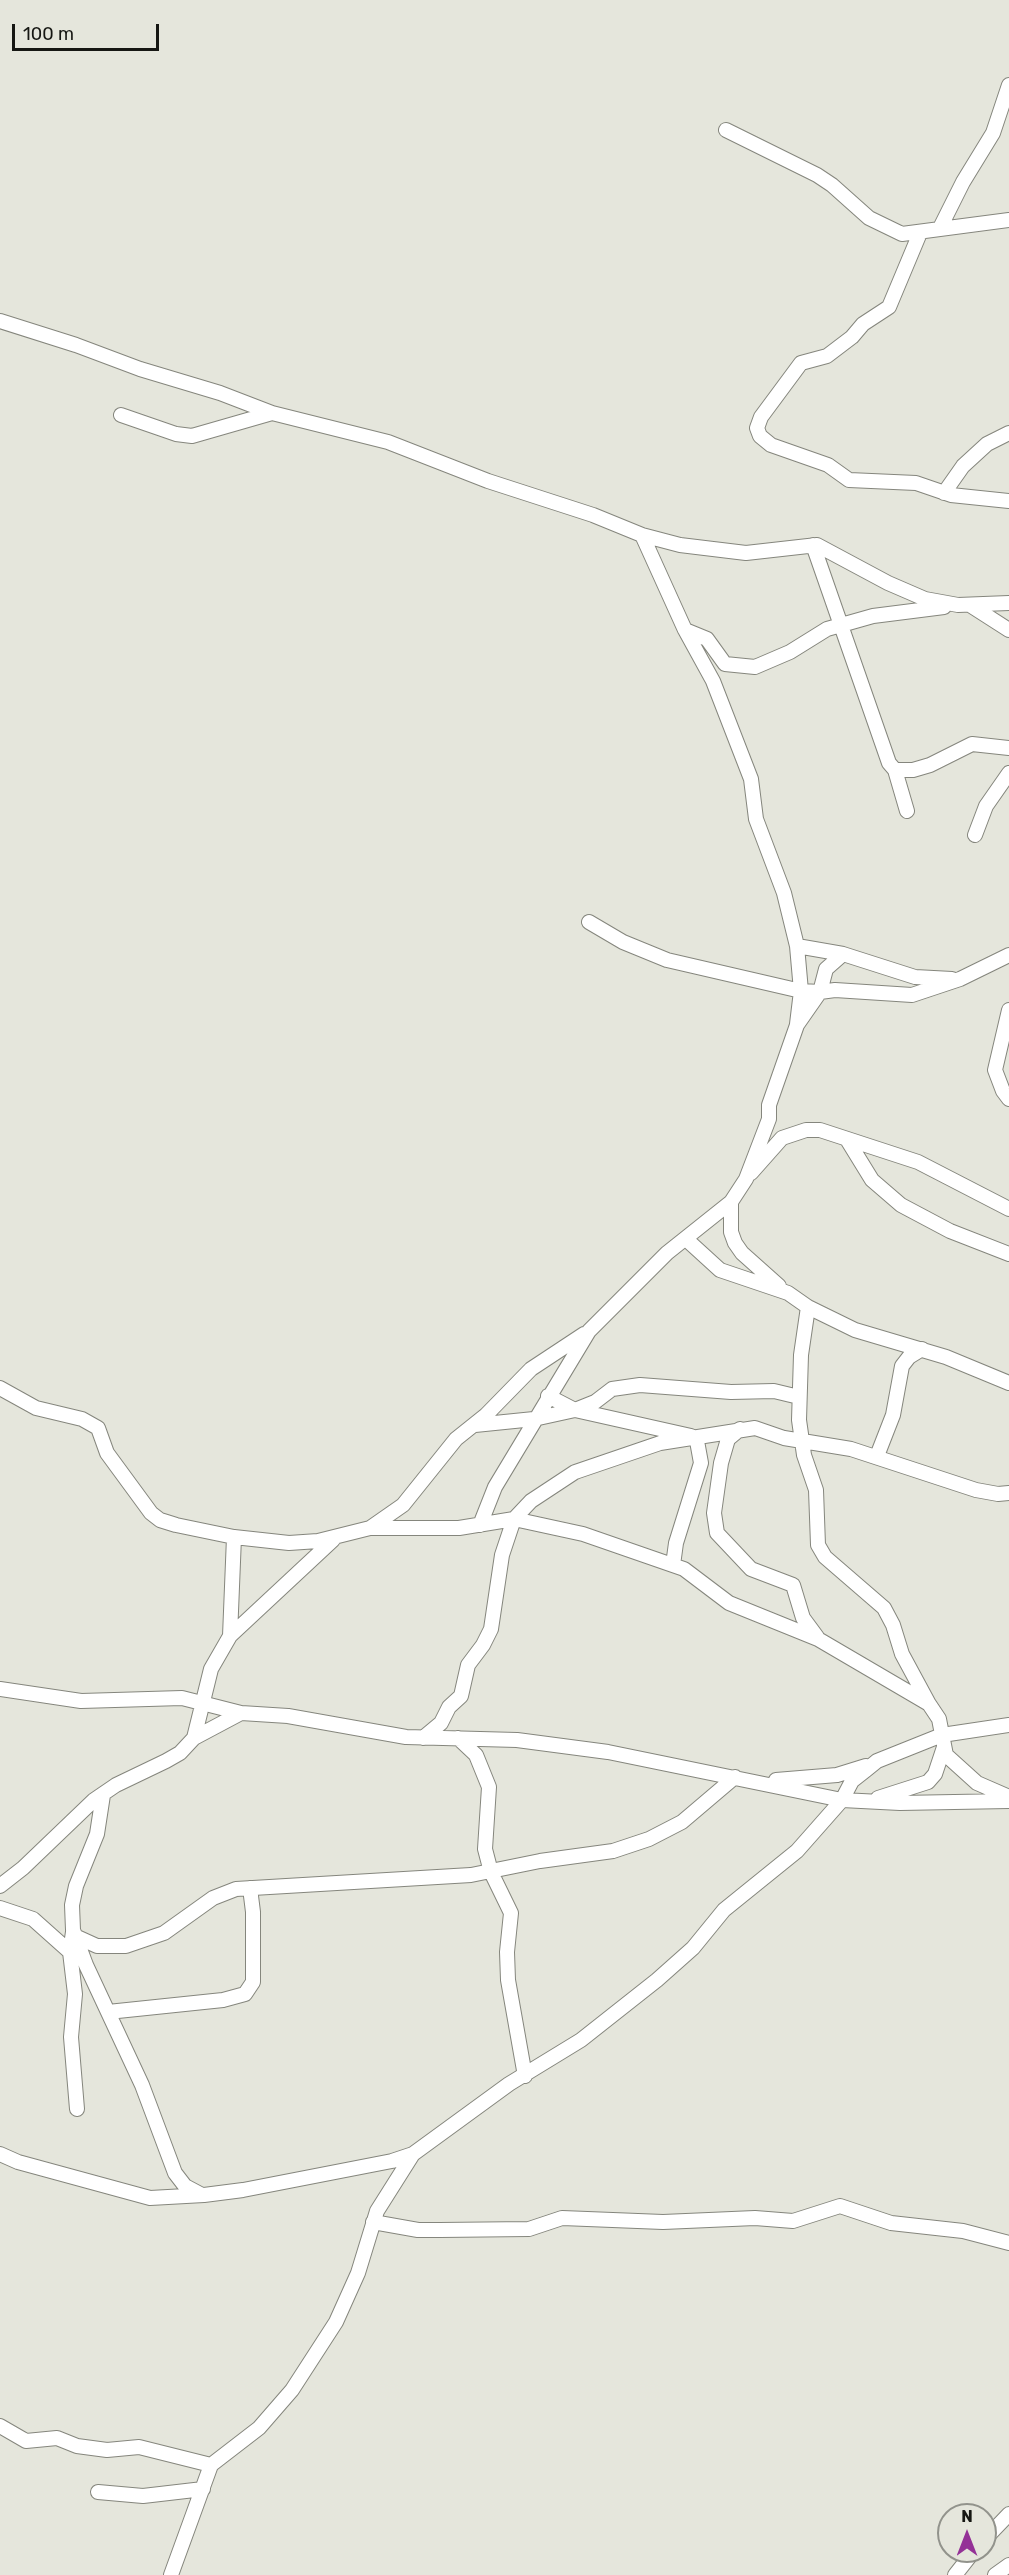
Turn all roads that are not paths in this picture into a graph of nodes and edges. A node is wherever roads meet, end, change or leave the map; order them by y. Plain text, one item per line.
1 (1009, 85) edge
2 (1003, 120) edge
3 (726, 130) dead end
4 (1009, 220) edge
5 (940, 228) junction
6 (920, 233) junction
7 (0, 321) edge
8 (272, 413) junction
9 (121, 415) dead end
10 (1009, 434) edge
11 (944, 493) junction
12 (1009, 501) edge
13 (642, 535) junction
14 (813, 545) junction
15 (1009, 603) edge
16 (964, 605) junction
17 (842, 625) junction
18 (685, 630) junction
19 (1009, 630) edge
20 (1009, 748) edge
21 (895, 770) junction
22 (1009, 773) edge
23 (907, 811) dead end
24 (975, 835) dead end
25 (589, 922) dead end
26 (797, 946) junction
27 (843, 954) junction
28 (1009, 955) edge
29 (960, 979) junction
30 (801, 991) junction
31 (820, 992) junction
32 (1009, 1010) edge
33 (797, 1025) junction
34 (1009, 1099) edge
35 (848, 1140) junction
36 (746, 1179) junction
37 (730, 1202) junction
38 (1009, 1209) edge
39 (686, 1239) junction
40 (1009, 1254) edge
41 (788, 1293) junction
42 (808, 1307) junction
43 (589, 1331) junction
44 (922, 1349) junction
45 (1009, 1383) edge
46 (0, 1388) edge
47 (548, 1396) junction
48 (799, 1397) junction
49 (575, 1410) junction
50 (534, 1419) junction
51 (475, 1425) junction
52 (740, 1429) junction
53 (691, 1436) junction
54 (801, 1440) junction
55 (877, 1456) junction
56 (1009, 1493) edge
57 (514, 1519) junction
58 (480, 1525) junction
59 (370, 1528) junction
60 (234, 1537) junction
61 (334, 1538) junction
62 (673, 1565) junction
63 (230, 1636) junction
64 (818, 1639) junction
65 (0, 1689) edge
66 (205, 1703) junction
67 (928, 1704) junction
68 (241, 1713) junction
69 (1009, 1725) edge
70 (195, 1738) junction
71 (423, 1738) junction
72 (458, 1738) junction
73 (943, 1741) junction
74 (874, 1764) junction
75 (735, 1777) junction
76 (758, 1782) junction
77 (103, 1795) junction
78 (1009, 1799) edge
79 (842, 1800) junction
80 (869, 1801) junction
81 (491, 1872) junction
82 (0, 1886) edge
83 (250, 1888) junction
84 (0, 1908) edge
85 (74, 1933) junction
86 (70, 1952) junction
87 (108, 2012) junction
88 (525, 2076) junction
89 (77, 2109) dead end
90 (0, 2154) edge
91 (413, 2154) junction
92 (204, 2195) junction
93 (374, 2222) junction
94 (1009, 2243) edge
95 (0, 2426) edge
96 (211, 2465) junction
97 (203, 2489) junction
98 (98, 2492) dead end
99 (1009, 2514) edge
100 (997, 2526) edge
101 (964, 2563) edge
102 (1009, 2565) edge
103 (174, 2574) edge
104 (955, 2575) edge
105 (995, 2575) edge

1 - 2 street
2 - 5 street
3 - 6 street
4 - 5 street
5 - 6 street
6 - 11 street
7 - 8 street
8 - 9 street
8 - 13 street
10 - 11 street
11 - 12 street
13 - 14 street
13 - 18 street
14 - 16 street
14 - 17 street
15 - 16 street
16 - 17 street
16 - 19 street
17 - 18 street
17 - 21 street
18 - 26 street
20 - 21 street
21 - 23 street
22 - 24 street
25 - 30 street
26 - 27 street
26 - 30 street
27 - 29 street
27 - 31 street
28 - 29 street
29 - 31 street
30 - 31 street
30 - 33 street
31 - 33 street
32 - 34 street
33 - 36 street
35 - 36 street
35 - 38 street
35 - 40 street
36 - 37 street
37 - 39 street
37 - 41 street
39 - 41 street
39 - 43 street
41 - 42 street
42 - 44 street
42 - 48 street
43 - 47 street
43 - 51 street
44 - 45 street
44 - 55 street
46 - 60 street
47 - 49 street
47 - 50 street
48 - 49 street
48 - 54 street
49 - 50 street
49 - 53 street
50 - 51 street
50 - 58 street
51 - 59 street
52 - 53 street
52 - 54 street
52 - 64 street
53 - 57 street
53 - 62 street
54 - 55 street
54 - 67 street
55 - 56 street
57 - 58 street
57 - 62 street
57 - 71 street
58 - 59 street
59 - 61 street
60 - 61 street
60 - 63 street
61 - 63 street
62 - 64 street
63 - 66 street
64 - 67 street
65 - 66 street
66 - 68 street
66 - 70 street
67 - 73 street
68 - 70 street
68 - 71 street
69 - 73 street
70 - 77 street
71 - 72 street
72 - 75 street
72 - 81 street
73 - 74 street
73 - 78 street
73 - 80 street
74 - 76 street
74 - 79 street
75 - 76 street
75 - 81 street
76 - 79 street
77 - 82 street
77 - 85 street
78 - 80 street
79 - 80 street
79 - 88 street
81 - 83 street
81 - 88 street
83 - 85 street
83 - 87 street
84 - 86 street
85 - 86 street
85 - 87 street
86 - 89 street
87 - 92 street
88 - 91 street
90 - 92 street
91 - 92 street
91 - 93 street
93 - 94 street
93 - 96 street
95 - 96 street
96 - 97 street
97 - 98 street
97 - 103 street
99 - 100 street
101 - 104 street
102 - 105 street

